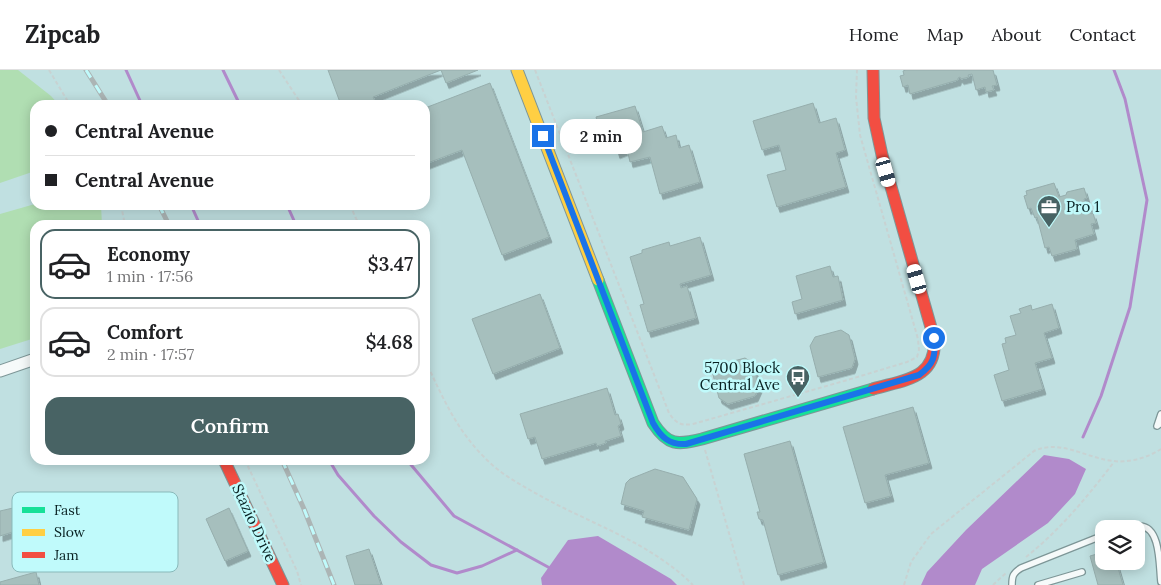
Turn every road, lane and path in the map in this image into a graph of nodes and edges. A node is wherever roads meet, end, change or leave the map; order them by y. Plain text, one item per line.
1 (49, 70) edge
2 (279, 70) edge
3 (517, 70) edge
4 (535, 70) edge
5 (857, 70) edge
6 (873, 70) edge
7 (67, 100) edge
8 (299, 100) edge
9 (30, 360) edge
10 (430, 370) edge
11 (0, 372) edge
12 (1161, 414) edge
13 (1161, 423) edge
14 (702, 440) junction
15 (1161, 449) edge
16 (1114, 462) junction
17 (226, 465) edge
18 (247, 465) edge
19 (1145, 529) edge
20 (1095, 539) edge
21 (1160, 558) edge
22 (1022, 559) dead end
23 (1008, 571) dead end
24 (1082, 572) dead end
25 (1161, 582) edge
26 (1019, 584) edge
27 (283, 585) edge
28 (301, 585) edge
29 (693, 585) edge
30 (744, 585) edge
31 (904, 585) edge
32 (993, 585) edge
33 (1012, 585) edge
34 (1038, 585) edge

1 - 7 path
2 - 8 path
3 - 14 street
4 - 5 path
6 - 14 street
9 - 11 street
10 - 29 path
12 - 13 lane
14 - 30 path
15 - 16 path
16 - 22 path
16 - 31 path
17 - 27 street, Stazio Drive
18 - 28 path
19 - 21 lane
20 - 33 lane
21 - 25 lane
23 - 32 path
24 - 34 lane
26 - 33 lane

